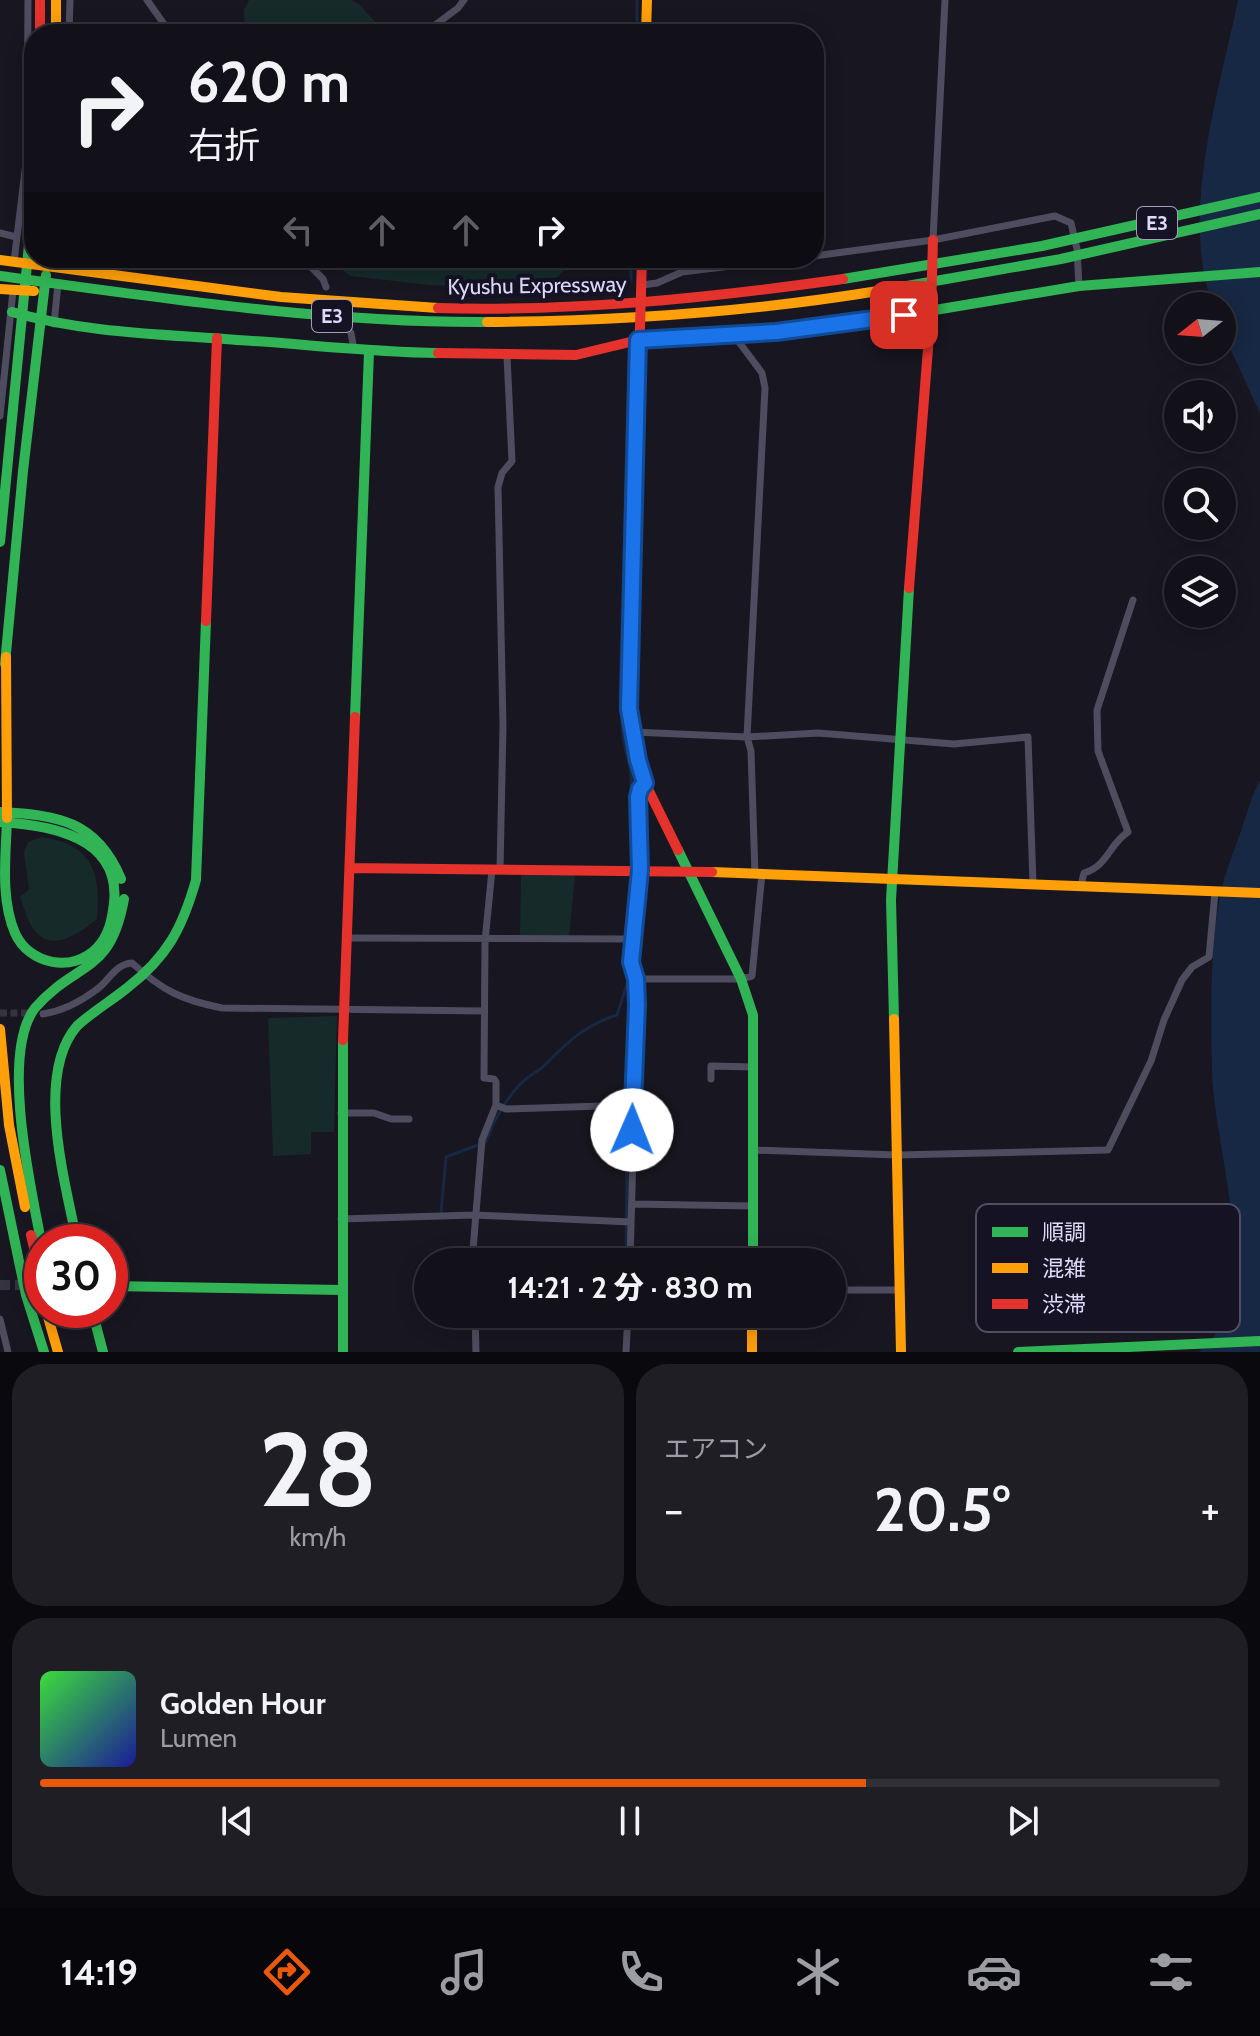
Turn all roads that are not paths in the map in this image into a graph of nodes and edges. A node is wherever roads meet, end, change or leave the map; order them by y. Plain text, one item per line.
1 (28, 0) edge
2 (40, 0) edge
3 (56, 0) edge
4 (70, 0) edge
5 (147, 0) edge
6 (464, 0) edge
7 (647, 0) edge
8 (945, 0) edge
9 (28, 24) edge
10 (40, 24) edge
11 (56, 24) edge
12 (69, 24) edge
13 (164, 24) edge
14 (436, 24) edge
15 (646, 24) edge
16 (24, 177) edge
17 (1260, 197) edge
18 (1260, 214) edge
19 (0, 233) edge
20 (16, 237) junction
21 (933, 240) junction
22 (24, 245) edge
23 (824, 255) edge
24 (0, 260) edge
25 (24, 263) edge
26 (47, 268) edge
27 (56, 268) edge
28 (60, 268) edge
29 (312, 268) edge
30 (642, 268) edge
31 (715, 268) edge
32 (1260, 272) edge
33 (0, 276) edge
34 (642, 285) junction
35 (1079, 286) junction
36 (326, 287) dead end
37 (0, 289) edge
38 (76, 290) junction
39 (931, 311) junction
40 (11, 313) edge
41 (42, 320) junction
42 (54, 324) junction
43 (351, 333) dead end
44 (733, 334) junction
45 (217, 338) junction
46 (638, 340) junction
47 (354, 350) junction
48 (369, 352) junction
49 (507, 356) junction
50 (0, 416) edge
51 (0, 542) edge
52 (1133, 600) dead end
53 (6, 657) junction
54 (633, 732) junction
55 (747, 737) junction
56 (900, 740) junction
57 (0, 741) edge
58 (645, 783) junction
59 (0, 812) edge
60 (19, 817) junction
61 (0, 822) edge
62 (350, 868) junction
63 (496, 870) junction
64 (640, 870) junction
65 (688, 871) junction
66 (758, 874) junction
67 (892, 879) junction
68 (1033, 884) junction
69 (1081, 885) junction
70 (1215, 892) junction
71 (1260, 893) edge
72 (347, 938) junction
73 (632, 939) junction
74 (485, 941) junction
75 (145, 975) junction
76 (636, 979) junction
77 (741, 979) junction
78 (345, 1008) junction
79 (483, 1011) junction
80 (43, 1014) dead end
81 (0, 1029) edge
82 (754, 1067) junction
83 (0, 1074) edge
84 (711, 1079) dead end
85 (496, 1105) junction
86 (633, 1105) junction
87 (341, 1113) junction
88 (409, 1119) dead end
89 (753, 1150) junction
90 (897, 1155) junction
91 (0, 1170) edge
92 (632, 1204) junction
93 (753, 1206) junction
94 (0, 1210) edge
95 (23, 1212) dead end
96 (474, 1215) junction
97 (0, 1218) edge
98 (341, 1219) junction
99 (631, 1222) junction
100 (30, 1224) edge
101 (38, 1224) edge
102 (74, 1224) edge
103 (6, 1244) junction
104 (473, 1248) edge
105 (630, 1248) edge
106 (753, 1248) edge
107 (128, 1286) edge
108 (342, 1290) junction
109 (846, 1290) edge
110 (900, 1290) junction
111 (0, 1319) edge
112 (54, 1328) edge
113 (59, 1328) edge
114 (97, 1328) edge
115 (475, 1328) edge
116 (627, 1328) edge
117 (752, 1328) edge
118 (1260, 1341) edge
119 (8, 1352) edge
120 (35, 1352) edge
121 (44, 1352) edge
122 (61, 1352) edge
123 (103, 1352) edge
124 (343, 1352) edge
125 (476, 1352) edge
126 (626, 1352) edge
127 (752, 1352) edge
128 (901, 1352) edge
129 (1018, 1352) edge

1 - 9 street
2 - 10 main road
3 - 11 main road
4 - 12 street
5 - 13 street
6 - 14 street
7 - 15 main road
8 - 21 street
16 - 20 street
17 - 27 main road, Kyushu Expressway / E3
18 - 38 main road, Kyushu Expressway / E3
19 - 20 street
20 - 40 street
21 - 23 street
21 - 35 street
21 - 39 main road
22 - 40 main road
24 - 25 main road, Kyushu Expressway / E3
26 - 41 main road
28 - 42 street
29 - 36 street
30 - 34 main road
31 - 34 street
32 - 35 main road
33 - 38 main road
34 - 46 main road
35 - 39 main road
37 - 38 main road
39 - 44 main road
39 - 56 main road
40 - 41 main road
40 - 50 street
40 - 51 main road
41 - 42 main road
41 - 53 main road
42 - 45 main road
43 - 47 street
44 - 46 main road
44 - 55 street
45 - 47 main road
45 - 75 main road
46 - 49 main road
46 - 54 main road
47 - 48 main road
48 - 49 main road
48 - 62 main road
49 - 63 street
52 - 69 street
53 - 57 main road
53 - 60 main road
54 - 55 street
54 - 58 main road
55 - 56 street
55 - 66 street
56 - 67 main road
56 - 68 street
58 - 64 street
58 - 65 main road
59 - 60 main road
60 - 61 main road
60 - 101 main road
62 - 63 main road
62 - 72 main road
63 - 64 main road
63 - 74 street
64 - 65 main road
64 - 73 street
65 - 66 main road
65 - 77 main road
66 - 67 main road
66 - 77 street
67 - 68 main road
67 - 90 main road
68 - 69 main road
69 - 70 main road
70 - 71 main road
70 - 90 street
72 - 74 street
72 - 78 main road
73 - 74 street
73 - 76 street
74 - 79 street
75 - 78 street
75 - 80 street
75 - 102 main road
76 - 77 street
76 - 86 street
77 - 82 main road
78 - 79 street
78 - 87 main road
79 - 85 street
81 - 100 main road
82 - 84 street
82 - 89 main road
83 - 95 main road
85 - 86 street
85 - 96 street
86 - 92 street
87 - 88 street
87 - 98 main road
89 - 90 street
89 - 93 main road
90 - 110 main road
91 - 121 main road
92 - 93 street
92 - 99 street
93 - 106 main road
94 - 103 main road
96 - 98 street
96 - 99 street
96 - 104 street
97 - 103 main road
98 - 108 main road
99 - 105 street
103 - 120 main road
107 - 108 main road
108 - 124 main road
109 - 110 street
110 - 128 main road
111 - 119 street
112 - 122 main road
113 - 122 main road
114 - 123 main road
115 - 125 street
116 - 126 street
117 - 127 main road
118 - 129 main road

